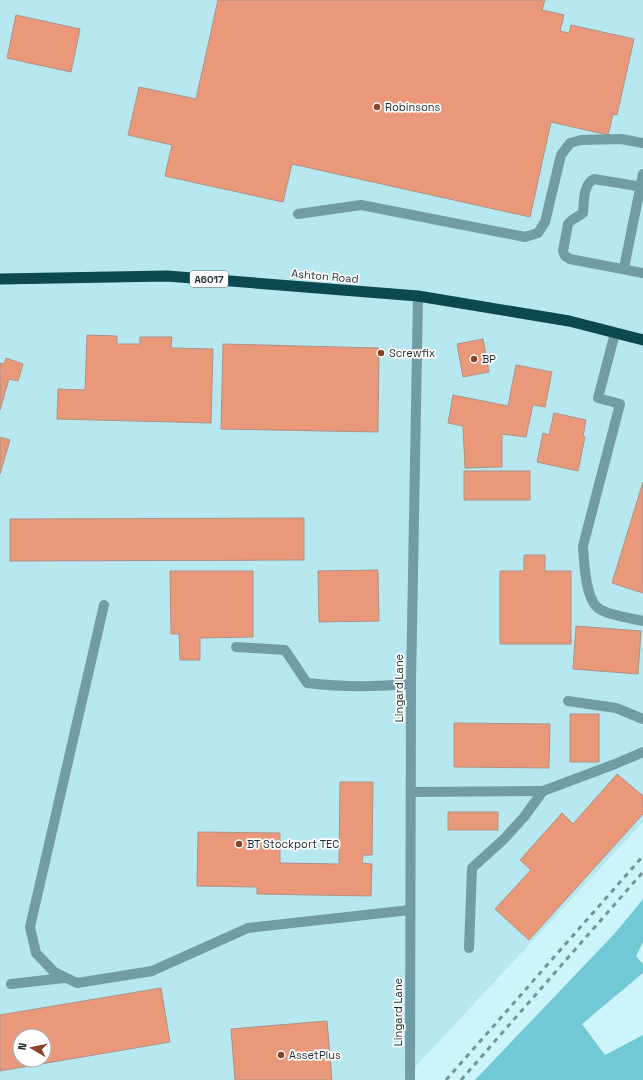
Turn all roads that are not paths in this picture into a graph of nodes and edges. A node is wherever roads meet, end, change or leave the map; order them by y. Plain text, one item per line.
1 (643, 143) edge
2 (643, 174) edge
3 (642, 187) edge
4 (298, 214) dead end
5 (624, 268) junction
6 (643, 273) edge
7 (0, 279) edge
8 (418, 296) junction
9 (615, 333) junction
10 (643, 340) edge
11 (104, 605) dead end
12 (643, 621) edge
13 (236, 647) dead end
14 (411, 684) junction
15 (568, 701) dead end
16 (643, 719) edge
17 (643, 752) edge
18 (543, 790) junction
19 (411, 792) junction
20 (410, 910) junction
21 (469, 948) dead end
22 (65, 977) junction
23 (11, 984) dead end
24 (410, 1080) edge

1 - 4 street
2 - 3 street
3 - 5 street
3 - 5 street
5 - 6 street
7 - 8 highway, Ashton Road / A6017
8 - 9 highway, Ashton Road / A6017
8 - 14 street, Lingard Lane
9 - 10 highway, Ashton Road / A6017
9 - 12 street
11 - 22 street
13 - 14 street
14 - 19 street, Lingard Lane
15 - 16 street
17 - 18 street
18 - 19 street
18 - 21 street
19 - 20 street, Lingard Lane
20 - 22 street
20 - 24 street, Lingard Lane
22 - 23 street

